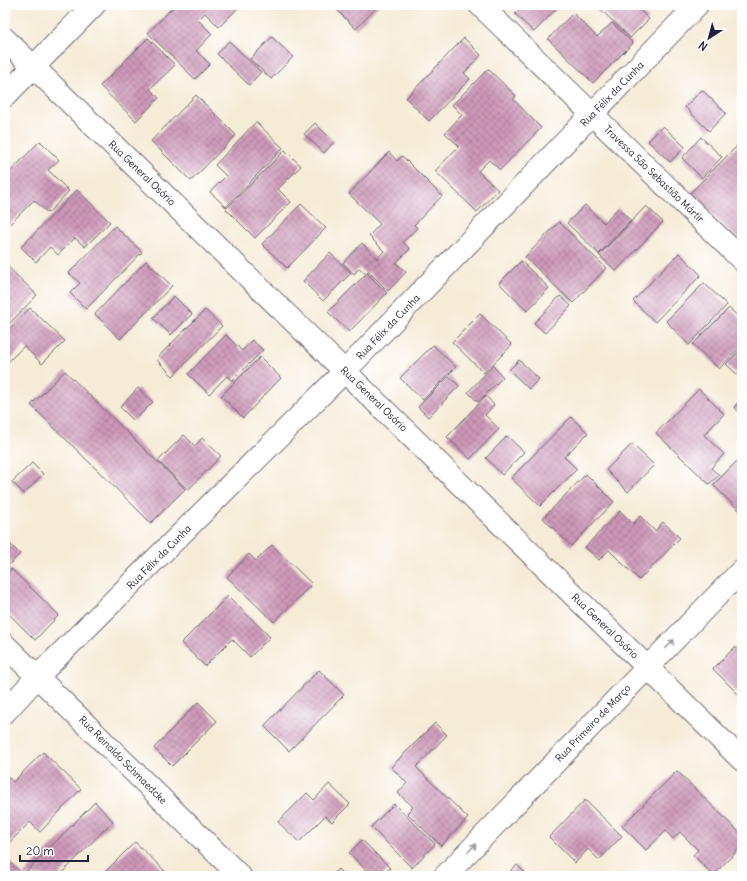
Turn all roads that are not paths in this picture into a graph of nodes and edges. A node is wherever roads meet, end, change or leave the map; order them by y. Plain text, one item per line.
1 (94, 5) edge
2 (480, 5) edge
3 (697, 5) edge
4 (5, 39) edge
5 (34, 67) junction
6 (5, 96) edge
7 (592, 115) junction
8 (742, 260) edge
9 (345, 371) junction
10 (742, 570) edge
11 (5, 644) edge
12 (647, 667) junction
13 (38, 676) junction
14 (5, 712) edge
15 (742, 760) edge
16 (240, 876) edge
17 (445, 876) edge

1 - 5 street
2 - 7 street, Travessa São Sebastião Mártir
3 - 7 street, Rua Félix da Cunha
4 - 5 street, Rua General Osório
5 - 6 street
5 - 9 street, Rua General Osório
7 - 8 street, Travessa São Sebastião Mártir
7 - 9 street, Rua Félix da Cunha
9 - 12 street, Rua General Osório
9 - 13 street, Rua Félix da Cunha
12 -> 10 street, Rua Primeiro de Março
11 - 13 street, Rua Reinaldo Schmaedcke
12 - 15 street, Rua General Osório
17 -> 12 street, Rua Primeiro de Março
13 - 14 street, Rua Félix da Cunha
13 - 16 street, Rua Reinaldo Schmaedcke

